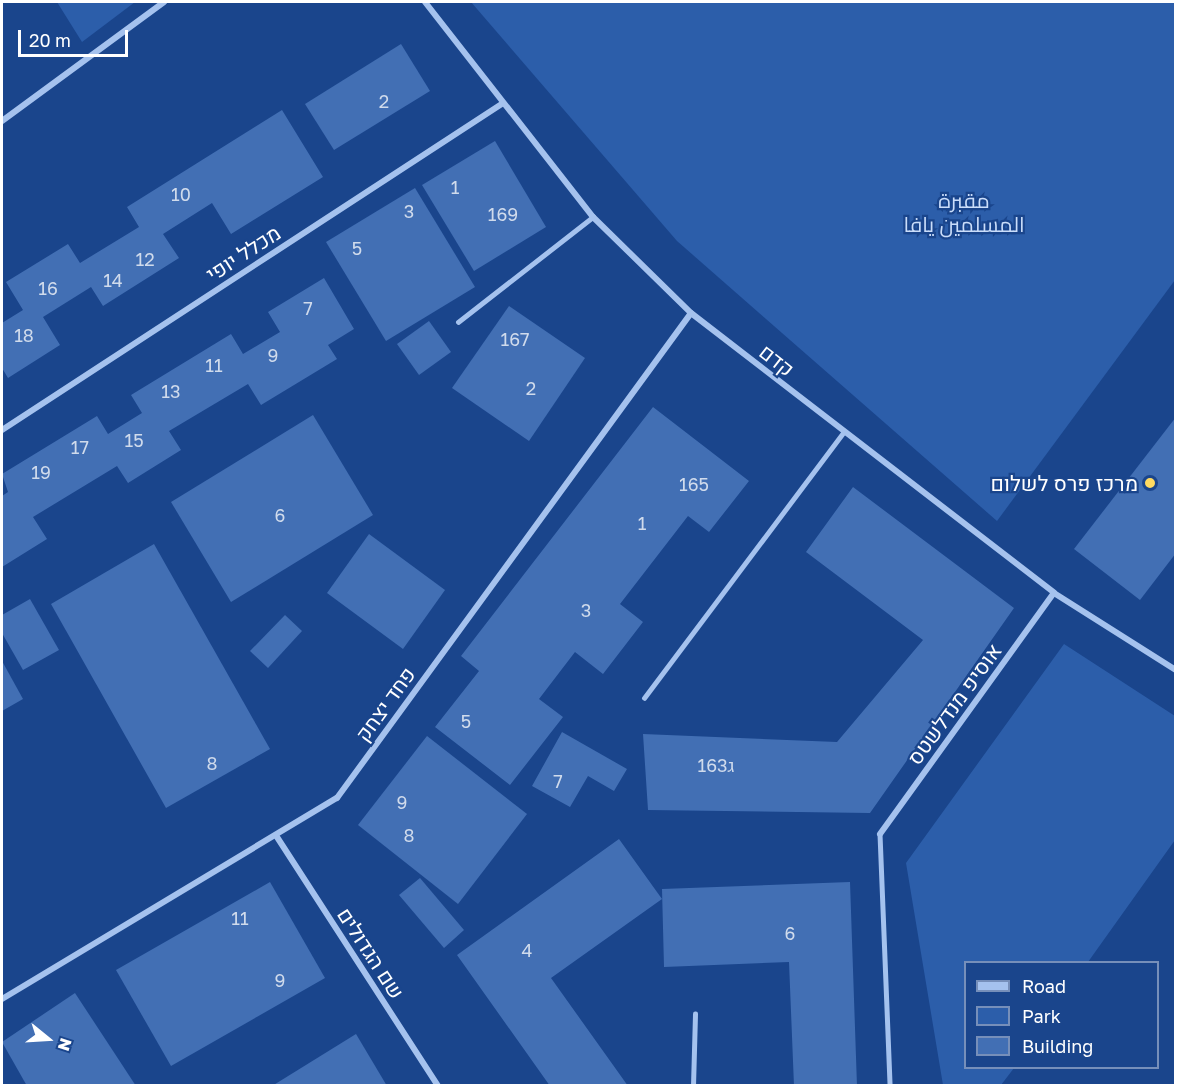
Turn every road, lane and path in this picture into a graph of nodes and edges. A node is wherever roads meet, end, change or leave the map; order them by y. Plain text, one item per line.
1 (164, 2) edge
2 (425, 2) edge
3 (503, 103) junction
4 (2, 121) edge
5 (593, 217) junction
6 (691, 313) junction
7 (458, 322) dead end
8 (2, 430) edge
9 (843, 433) junction
10 (1054, 593) junction
11 (1176, 670) edge
12 (644, 698) dead end
13 (880, 834) joint
14 (277, 837) junction
15 (2, 999) edge
16 (695, 1014) dead end
17 (438, 1086) edge
18 (693, 1086) edge
19 (890, 1086) edge

1 - 4 street
2 - 3 street, קדם
3 - 5 street, קדם
3 - 8 street, מכלל יופי
5 - 6 street, קדם
5 - 7 lane
6 - 9 street, קדם
6 - 14 street, פחד יצחק
9 - 10 street, קדם
9 - 12 lane
10 - 11 street, קדם
10 - 13 street, אוסיפ מנדלשטס
13 - 19 lane
14 - 15 street, פחד יצחק
14 - 17 street, שם הגדולים
16 - 18 lane

